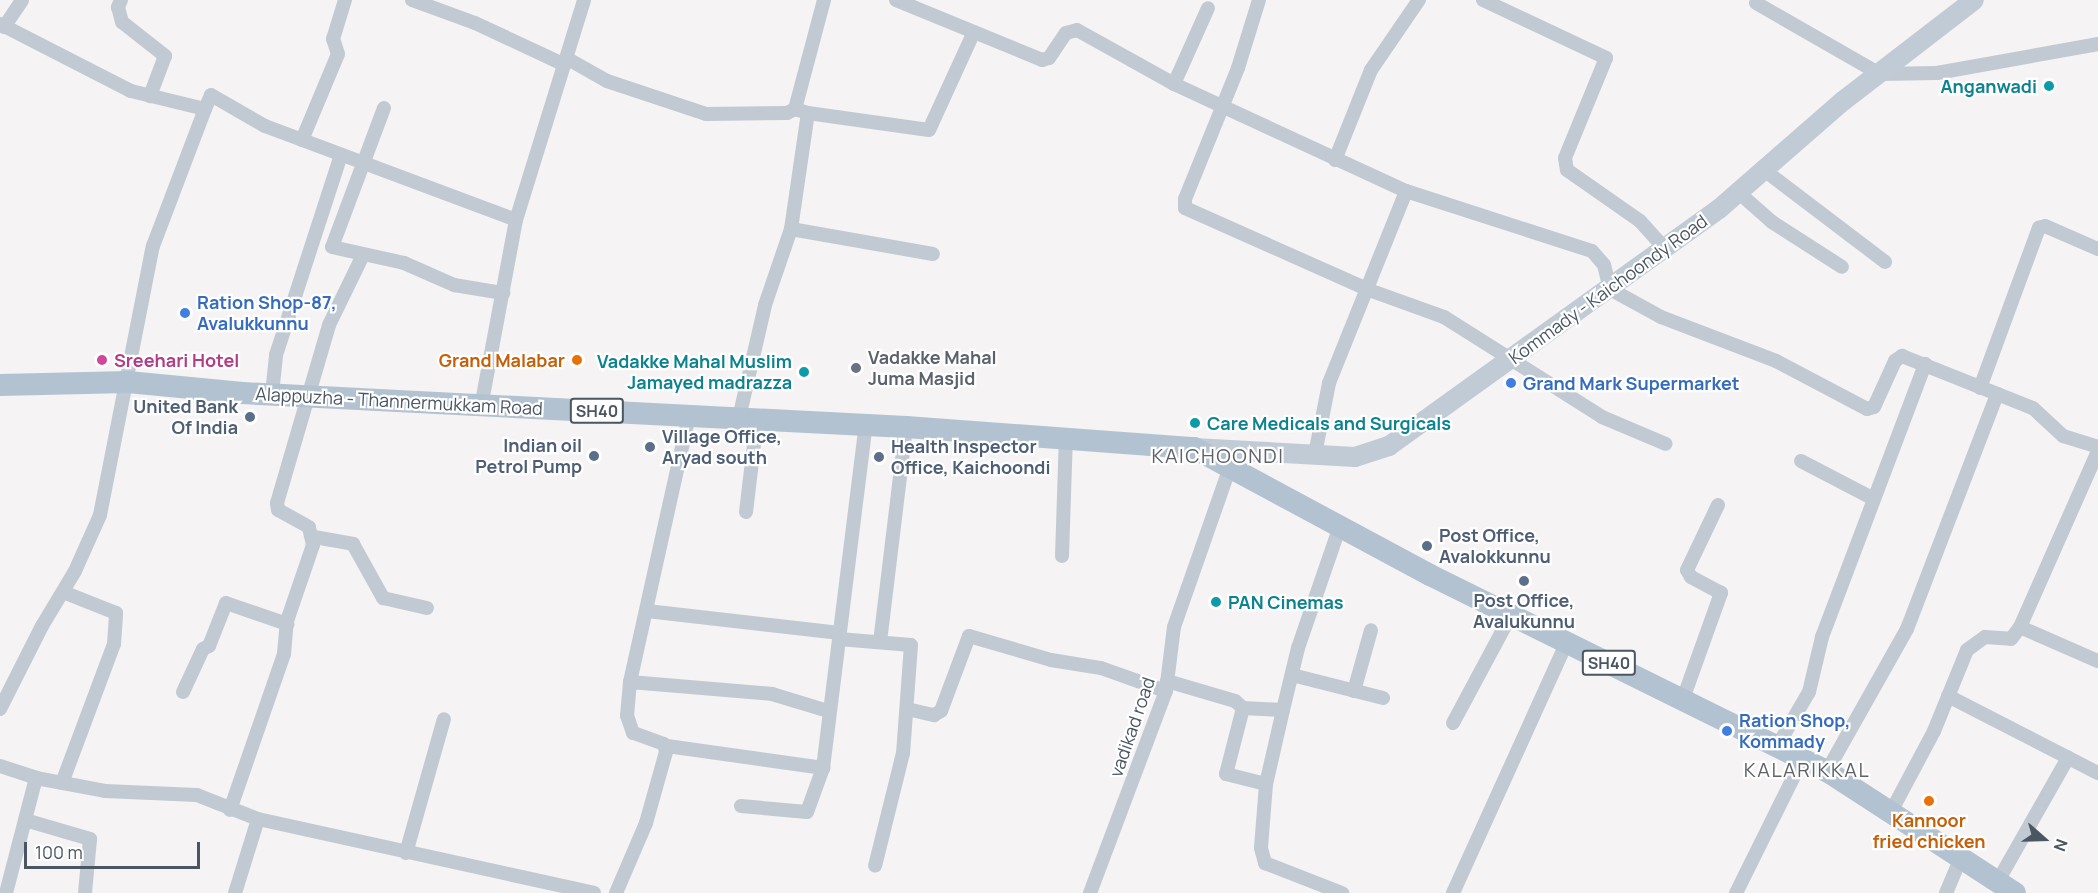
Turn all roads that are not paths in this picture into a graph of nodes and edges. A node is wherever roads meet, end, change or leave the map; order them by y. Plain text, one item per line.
1 (22, 0) edge
2 (121, 0) edge
3 (345, 0) edge
4 (412, 0) edge
5 (584, 0) edge
6 (824, 0) edge
7 (896, 0) edge
8 (1259, 0) edge
9 (1419, 0) edge
10 (1483, 0) edge
11 (1974, 0) edge
12 (1756, 3) dead end
13 (1208, 8) dead end
14 (2, 26) edge
15 (973, 34) junction
16 (2098, 44) edge
17 (566, 62) junction
18 (1880, 74) junction
19 (1174, 84) junction
20 (150, 96) junction
21 (384, 108) dead end
22 (1223, 108) junction
23 (205, 109) junction
24 (801, 111) junction
25 (302, 140) junction
26 (341, 155) junction
27 (1335, 160) junction
28 (362, 163) junction
29 (1764, 170) junction
30 (1406, 191) junction
31 (1738, 192) junction
32 (516, 220) junction
33 (791, 229) junction
34 (1665, 249) junction
35 (2098, 249) edge
36 (933, 254) dead end
37 (363, 255) junction
38 (1885, 262) dead end
39 (1842, 267) dead end
40 (1610, 289) junction
41 (1369, 290) junction
42 (503, 293) junction
43 (1509, 361) junction
44 (1925, 364) junction
45 (128, 382) junction
46 (0, 385) edge
47 (1980, 388) junction
48 (273, 394) junction
49 (310, 394) junction
50 (1997, 394) junction
51 (481, 407) junction
52 (689, 415) junction
53 (748, 419) junction
54 (866, 425) junction
55 (906, 427) junction
56 (1066, 438) junction
57 (1666, 444) dead end
58 (1194, 448) junction
59 (2098, 449) edge
60 (1315, 454) junction
61 (1801, 461) dead end
62 (1230, 467) junction
63 (1872, 498) junction
64 (1718, 505) dead end
65 (746, 512) dead end
66 (1340, 526) junction
67 (314, 537) junction
68 (1062, 556) dead end
69 (63, 592) junction
70 (428, 608) dead end
71 (647, 611) junction
72 (1512, 613) junction
73 (287, 624) junction
74 (2020, 627) junction
75 (1371, 630) dead end
76 (840, 636) junction
77 (880, 642) junction
78 (1566, 642) junction
79 (2098, 661) edge
80 (1292, 675) junction
81 (630, 682) junction
82 (1167, 686) junction
83 (1354, 691) junction
84 (183, 692) dead end
85 (1948, 696) junction
86 (1383, 698) dead end
87 (1683, 699) junction
88 (1243, 708) junction
89 (0, 709) edge
90 (907, 709) junction
91 (1283, 710) junction
92 (828, 711) junction
93 (444, 719) dead end
94 (1453, 723) dead end
95 (1778, 745) junction
96 (667, 747) junction
97 (1803, 758) junction
98 (2068, 758) junction
99 (0, 766) edge
100 (823, 768) junction
101 (1827, 771) junction
102 (2098, 773) edge
103 (36, 778) junction
104 (62, 783) junction
105 (1266, 784) junction
106 (741, 806) dead end
107 (230, 810) junction
108 (1892, 810) junction
109 (258, 819) junction
110 (25, 820) junction
111 (406, 853) junction
112 (1961, 857) junction
113 (875, 866) dead end
114 (2007, 887) edge
115 (6, 893) edge
116 (85, 893) edge
117 (236, 893) edge
118 (594, 893) edge
119 (616, 893) edge
120 (1090, 893) edge
121 (1342, 893) edge
122 (1453, 893) edge
123 (1736, 893) edge
124 (1946, 893) edge

1 - 14 street
2 - 20 street
3 - 25 street
4 - 17 street
5 - 17 street
6 - 24 street
7 - 15 street
8 - 22 street
9 - 27 street
10 - 34 street
11 - 18 main road, Kommady - Kaichoondy Road
12 - 18 street
13 - 19 street
14 - 20 street
15 - 19 street
15 - 24 street
16 - 18 street
17 - 24 street
17 - 32 street
18 - 29 main road, Kommady - Kaichoondy Road
19 - 22 street
20 - 23 street
21 - 28 street
22 - 27 street
22 - 41 street
23 - 25 street
23 - 45 street
24 - 33 street
25 - 26 street
26 - 28 street
26 - 48 street
27 - 30 street
28 - 32 street
28 - 37 street
29 - 31 main road, Kommady - Kaichoondy Road
29 - 38 street
30 - 40 street
30 - 41 street
31 - 34 main road, Kommady - Kaichoondy Road
31 - 39 street
32 - 42 street
33 - 36 street
33 - 53 street
34 - 40 main road, Kommady - Kaichoondy Road
35 - 47 street
37 - 42 street
37 - 49 street
40 - 43 main road, Kommady - Kaichoondy Road
40 - 44 street
41 - 43 street
41 - 60 street
42 - 51 street
43 - 57 street
43 - 60 main road, Kommady - Kaichoondy Road
44 - 47 street
44 - 63 street
45 - 46 main road, Alappuzha - Thannermukkam Road / SH40
45 - 48 main road, Alappuzha - Thannermukkam Road / SH40
45 - 69 street
47 - 50 street
48 - 49 main road, Alappuzha - Thannermukkam Road / SH40
49 - 51 main road, Alappuzha - Thannermukkam Road / SH40
49 - 67 street
50 - 59 street
50 - 101 street
51 - 52 main road, Alappuzha - Thannermukkam Road / SH40
52 - 53 main road, Alappuzha - Thannermukkam Road / SH40
52 - 71 street
53 - 54 main road, Alappuzha - Thannermukkam Road / SH40
53 - 65 street
54 - 55 main road, Alappuzha - Thannermukkam Road / SH40
54 - 76 street
55 - 56 main road, Alappuzha - Thannermukkam Road / SH40
55 - 77 street
56 - 58 main road, Alappuzha - Thannermukkam Road / SH40
56 - 68 street
58 - 60 main road, Kommady - Kaichoondy Road
58 - 62 main road, Alappuzha - Thannermukkam Road / SH40
59 - 74 street
61 - 63 street
62 - 66 main road, Alappuzha - Thannermukkam Road / SH40
62 - 82 street, vadikad road
63 - 95 street
64 - 87 street
66 - 72 main road, Alappuzha - Thannermukkam Road / SH40
66 - 80 street
67 - 70 street
67 - 73 street
69 - 89 street
69 - 104 street
71 - 76 street
71 - 81 street
72 - 78 main road, Alappuzha - Thannermukkam Road / SH40
72 - 94 street
73 - 84 street
73 - 107 street
74 - 79 street
74 - 85 street
75 - 83 street
76 - 77 street
76 - 92 street
77 - 90 street
78 - 87 main road, Alappuzha - Thannermukkam Road / SH40
78 - 122 street
80 - 83 street
80 - 91 street
81 - 92 street
81 - 96 street
82 - 88 street
82 - 90 street
82 - 120 street, vadikad road
83 - 86 street
85 - 98 street
85 - 108 street
87 - 95 main road, Alappuzha - Thannermukkam Road / SH40
88 - 91 street
88 - 105 street
90 - 113 street
91 - 105 street
92 - 100 street
93 - 111 street
95 - 97 main road, Alappuzha - Thannermukkam Road / SH40
96 - 100 street
96 - 119 street
97 - 101 main road, Alappuzha - Thannermukkam Road / SH40
97 - 123 street
98 - 102 street
98 - 114 street
99 - 103 street
100 - 106 street
101 - 108 main road, Alappuzha - Thannermukkam Road / SH40
103 - 104 street
103 - 110 street
104 - 107 street
105 - 121 street
107 - 109 street
108 - 112 main road, Alappuzha - Thannermukkam Road / SH40
109 - 111 street
109 - 117 street
110 - 115 street
110 - 116 street
111 - 118 street
112 - 114 main road, Alappuzha - Thannermukkam Road / SH40
112 - 124 street

